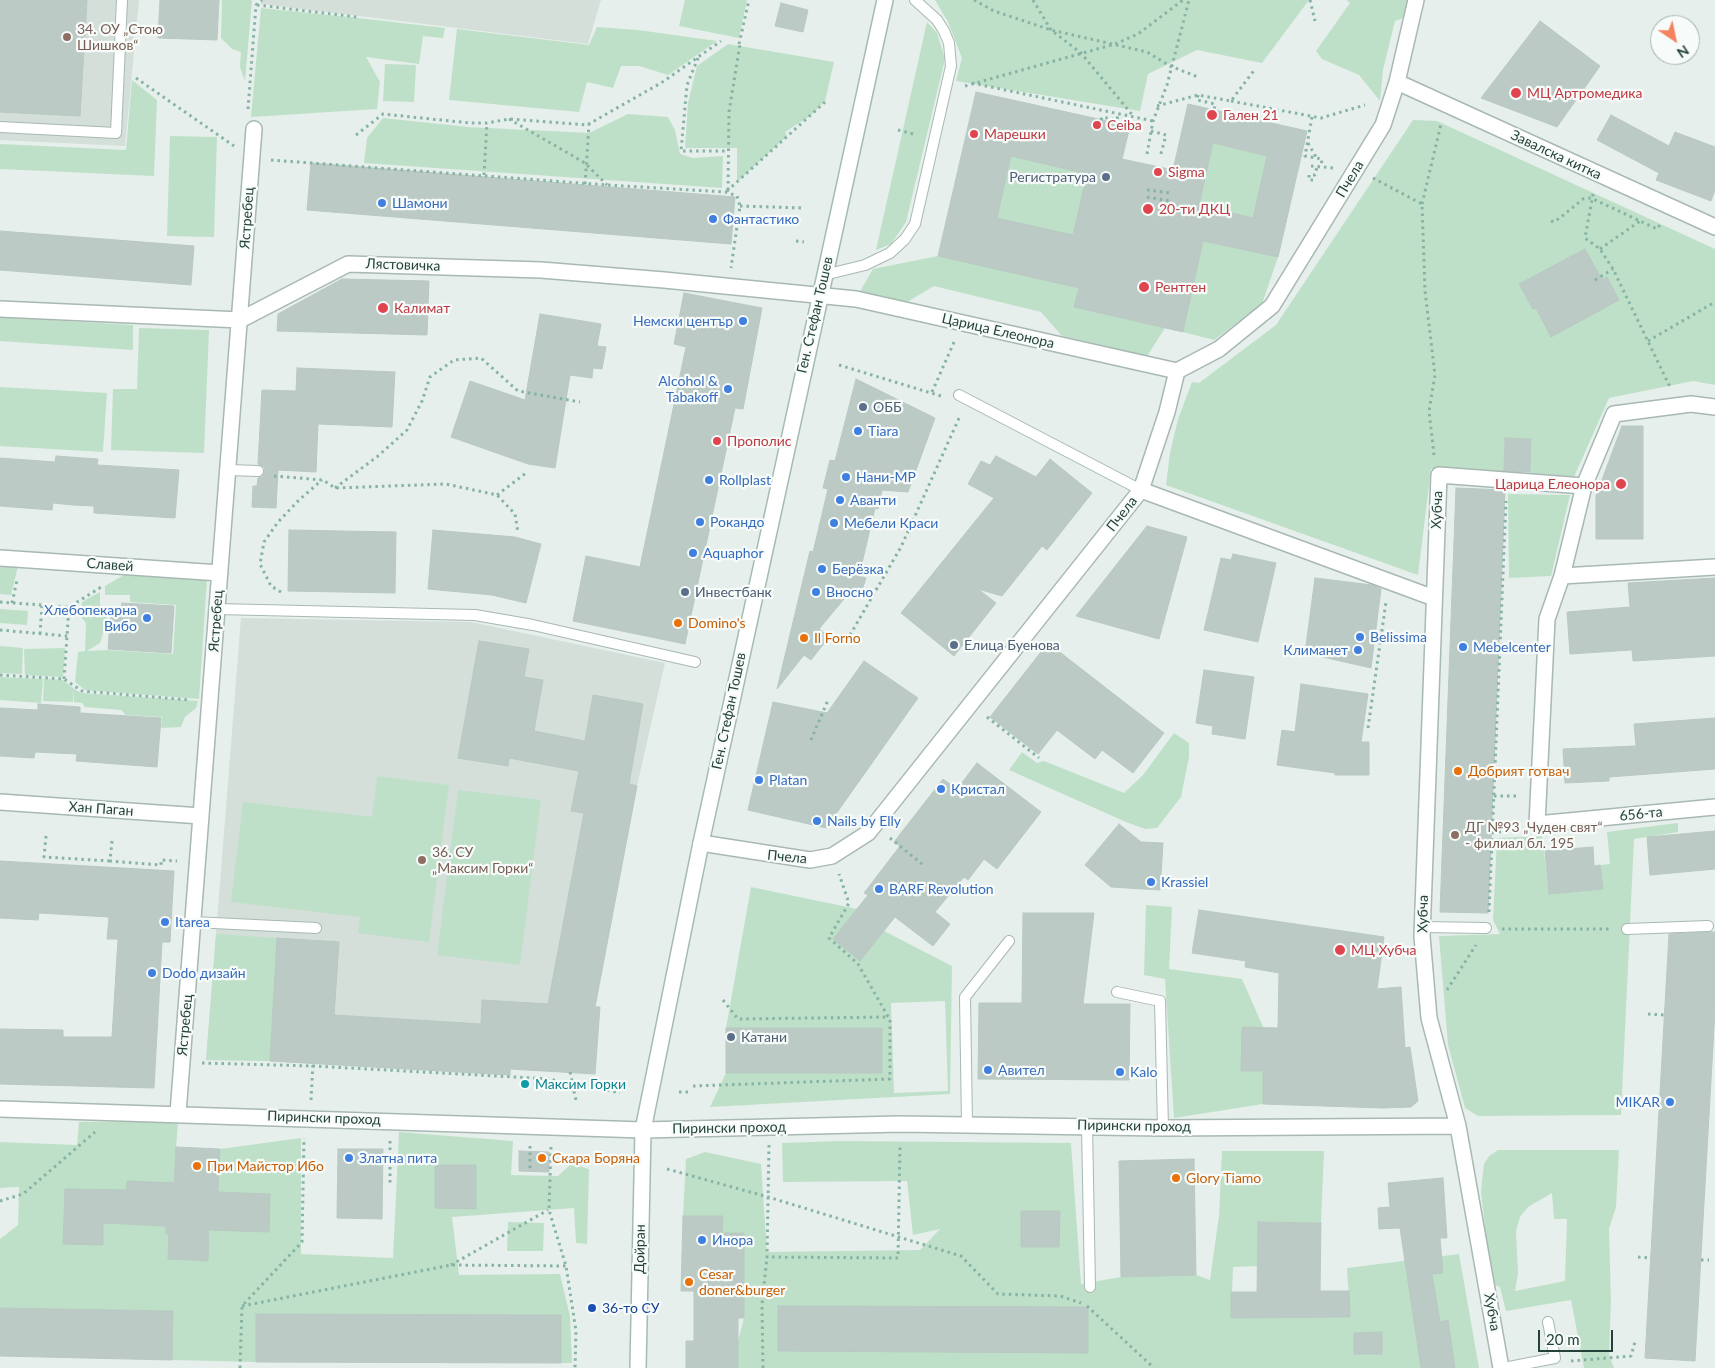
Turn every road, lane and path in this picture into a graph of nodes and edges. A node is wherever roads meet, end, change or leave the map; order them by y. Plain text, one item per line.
1 (122, 0) edge
2 (262, 0) edge
3 (749, 0) edge
4 (885, 0) edge
5 (915, 0) edge
6 (974, 0) edge
7 (1033, 0) edge
8 (1183, 0) edge
9 (1189, 0) edge
10 (1310, 0) edge
11 (1416, 0) edge
12 (256, 5) junction
13 (357, 17) dead end
14 (1315, 21) dead end
15 (1050, 30) junction
16 (721, 41) dead end
17 (1115, 44) junction
18 (1081, 53) junction
19 (698, 58) junction
20 (120, 66) junction
21 (1170, 66) junction
22 (1254, 69) dead end
23 (1198, 78) dead end
24 (1397, 82) junction
25 (1198, 95) junction
26 (1230, 101) junction
27 (825, 102) dead end
28 (1445, 104) junction
29 (1365, 105) dead end
30 (1157, 106) junction
31 (1214, 110) dead end
32 (1118, 114) junction
33 (1134, 117) junction
34 (1312, 117) junction
35 (509, 119) junction
36 (1101, 120) dead end
37 (1153, 121) junction
38 (486, 123) junction
39 (589, 124) junction
40 (0, 127) edge
41 (254, 129) joint
42 (1151, 131) junction
43 (356, 136) dead end
44 (1308, 142) junction
45 (728, 151) junction
46 (1147, 154) dead end
47 (1160, 157) dead end
48 (252, 158) junction
49 (1316, 158) junction
50 (587, 165) junction
51 (1356, 169) junction
52 (484, 175) junction
53 (1602, 176) junction
54 (1313, 180) dead end
55 (585, 184) junction
56 (607, 186) junction
57 (1147, 190) dead end
58 (727, 191) junction
59 (1171, 193) dead end
60 (1147, 197) dead end
61 (1591, 198) junction
62 (1170, 201) dead end
63 (1422, 204) junction
64 (740, 206) junction
65 (803, 208) dead end
66 (1551, 221) dead end
67 (1715, 228) edge
68 (796, 241) dead end
69 (804, 242) dead end
70 (1600, 249) junction
71 (1613, 270) junction
72 (824, 275) junction
73 (1595, 280) dead end
74 (729, 288) junction
75 (819, 296) junction
76 (1715, 302) edge
77 (0, 309) edge
78 (240, 320) junction
79 (951, 320) junction
80 (1648, 341) junction
81 (839, 365) dead end
82 (1177, 371) junction
83 (932, 392) junction
84 (959, 395) dead end
85 (947, 398) dead end
86 (580, 402) dead end
87 (1679, 405) junction
88 (1715, 407) edge
89 (960, 415) dead end
90 (228, 470) junction
91 (258, 471) dead end
92 (526, 473) dead end
93 (273, 476) dead end
94 (1439, 479) junction
95 (323, 480) junction
96 (1506, 480) junction
97 (1584, 486) junction
98 (335, 488) junction
99 (1141, 490) junction
100 (498, 495) junction
101 (518, 533) dead end
102 (0, 558) edge
103 (1715, 567) edge
104 (220, 573) junction
105 (1562, 576) junction
106 (287, 596) dead end
107 (1434, 598) junction
108 (1386, 600) dead end
109 (0, 602) edge
110 (42, 605) junction
111 (217, 609) junction
112 (0, 630) edge
113 (40, 634) junction
114 (850, 635) dead end
115 (67, 636) junction
116 (695, 662) dead end
117 (0, 675) edge
118 (64, 679) junction
119 (828, 700) dead end
120 (210, 701) junction
121 (970, 704) junction
122 (1368, 728) dead end
123 (810, 740) dead end
124 (1039, 758) dead end
125 (1494, 796) junction
126 (1510, 796) dead end
127 (0, 802) edge
128 (1715, 807) edge
129 (201, 816) junction
130 (874, 826) junction
131 (1522, 831) dead end
132 (1492, 832) junction
133 (46, 836) dead end
134 (112, 840) dead end
135 (701, 843) junction
136 (832, 856) junction
137 (110, 861) junction
138 (174, 861) dead end
139 (922, 864) dead end
140 (193, 922) junction
141 (1708, 926) dead end
142 (1422, 927) junction
143 (316, 928) dead end
144 (1486, 928) junction
145 (1627, 929) joint
146 (1009, 941) dead end
147 (1117, 992) dead end
148 (723, 1000) dead end
149 (1648, 1014) dead end
150 (1664, 1015) dead end
151 (888, 1018) junction
152 (1430, 1018) junction
153 (182, 1063) junction
154 (313, 1065) junction
155 (570, 1072) dead end
156 (693, 1086) dead end
157 (573, 1087) junction
158 (607, 1090) dead end
159 (679, 1092) dead end
160 (691, 1092) dead end
161 (620, 1093) dead end
162 (576, 1100) dead end
163 (312, 1101) dead end
164 (0, 1109) edge
165 (118, 1112) junction
166 (178, 1113) junction
167 (304, 1118) junction
168 (390, 1121) junction
169 (900, 1124) junction
170 (967, 1124) junction
171 (1087, 1125) junction
172 (1458, 1126) junction
173 (770, 1127) junction
174 (1163, 1128) junction
175 (643, 1130) junction
176 (552, 1141) dead end
177 (598, 1160) dead end
178 (608, 1161) dead end
179 (667, 1170) dead end
180 (390, 1185) dead end
181 (768, 1197) junction
182 (0, 1201) edge
183 (549, 1210) junction
184 (899, 1237) junction
185 (768, 1257) junction
186 (1638, 1257) dead end
187 (1651, 1258) dead end
188 (1701, 1260) dead end
189 (1709, 1260) dead end
190 (451, 1265) junction
191 (566, 1266) junction
192 (1090, 1287) dead end
193 (242, 1306) junction
194 (1548, 1322) dead end
195 (1635, 1342) dead end
196 (1555, 1358) junction
197 (240, 1368) edge
198 (575, 1368) edge
199 (638, 1368) edge
200 (763, 1368) edge
201 (1154, 1368) edge
202 (1503, 1368) edge

1 - 20 lane
2 - 12 path
3 - 45 path
4 - 72 street, Ген. Стефан Тошев
5 - 72 lane
6 - 15 path
7 - 15 path
8 - 17 path
9 - 21 path
10 - 14 path
11 - 24 street, Пчела
12 - 13 path
12 - 41 path
15 - 17 path
15 - 18 path
16 - 19 path
17 - 18 path
17 - 21 path
18 - 32 path
18 - 33 path
19 - 39 path
19 - 45 path
20 - 40 lane
20 - 48 path
21 - 23 path
21 - 30 path
22 - 26 path
24 - 28 street, Завалска китка
24 - 51 street, Пчела
25 - 26 path
25 - 30 path
25 - 31 path
26 - 34 path
27 - 58 path
28 - 53 street, Завалска китка
28 - 63 path
29 - 34 path
30 - 37 path
32 - 33 path
32 - 36 path
33 - 37 path
34 - 44 path
35 - 38 path
35 - 39 path
35 - 50 path
37 - 42 path
38 - 43 path
38 - 52 path
39 - 50 path
41 - 48 street, Ястребец
42 - 46 path
42 - 47 path
44 - 49 path
44 - 49 path
45 - 58 path
48 - 52 path
48 - 78 street, Ястребец
49 - 54 path
50 - 55 path
50 - 56 path
51 - 63 path
51 - 82 street, Пчела
52 - 55 path
53 - 61 path
53 - 67 street, Завалска китка
55 - 56 path
56 - 58 path
57 - 59 path
58 - 64 path
60 - 62 path
61 - 66 path
61 - 70 path
61 - 70 path
63 - 94 path
64 - 65 path
64 - 74 path
68 - 69 path
70 - 71 path
71 - 73 path
71 - 80 path
72 - 75 street, Ген. Стефан Тошев
74 - 75 street, Лястовичка
74 - 78 street, Лястовичка
75 - 79 street, Царица Елеонора
75 - 135 street, Ген. Стефан Тошев
76 - 80 path
77 - 78 street
78 - 90 street, Ястребец
79 - 82 street, Царица Елеонора
79 - 83 path
80 - 87 path
81 - 83 path
82 - 99 street, Пчела
83 - 85 path
84 - 99 lane
86 - 98 path
87 - 88 street
87 - 97 street
89 - 114 path
90 - 91 lane
90 - 104 street, Ястребец
92 - 100 path
93 - 95 path
94 - 96 street
94 - 107 street, Хубча
95 - 98 path
95 - 106 path
96 - 97 street
96 - 125 path
97 - 105 street
98 - 100 path
99 - 107 street
99 - 121 street, Пчела
100 - 101 path
102 - 104 street, Славей
103 - 105 street
104 - 111 street, Ястребец
105 - 128 street, 656-та
107 - 142 street, Хубча
108 - 122 path
109 - 110 path
110 - 113 path
110 - 115 path
111 - 116 lane
111 - 120 street, Ястребец
112 - 113 path
113 - 115 path
115 - 118 path
117 - 118 path
118 - 120 path
119 - 123 path
120 - 129 street, Ястребец
121 - 124 path
121 - 130 street, Пчела
125 - 126 path
125 - 132 path
127 - 129 street, Хан Паган
129 - 140 street, Ястребец
130 - 136 street, Пчела
130 - 139 path
131 - 132 path
132 - 144 path
133 - 137 path
134 - 137 path
135 - 136 street, Пчела
135 - 175 street, Ген. Стефан Тошев
136 - 151 path
137 - 138 path
140 - 143 lane
140 - 153 street, Ястребец
141 - 145 lane
142 - 144 lane
142 - 152 street, Хубча
144 - 145 path
144 - 152 path
146 - 170 lane
147 - 174 lane
148 - 151 path
149 - 150 path
151 - 156 path
152 - 172 street, Хубча
153 - 154 path
153 - 166 street, Ястребец
154 - 157 path
154 - 163 path
155 - 157 path
157 - 162 path
158 - 161 path
159 - 160 path
164 - 165 street, Пирински проход
165 - 166 street, Пирински проход
165 - 182 path
166 - 167 street, Пирински проход
167 - 168 street, Пирински проход
167 - 193 path
168 - 175 street, Пирински проход
168 - 180 path
169 - 170 street, Пирински проход
169 - 173 street, Пирински проход
169 - 184 path
170 - 171 street, Пирински проход
171 - 174 street, Пирински проход
171 - 192 lane
172 - 174 street, Пирински проход
172 - 202 street, Хубча
173 - 175 street, Пирински проход
173 - 181 path
175 - 199 street, Дойран
176 - 183 path
177 - 178 path
179 - 181 path
181 - 184 path
181 - 185 path
183 - 190 path
183 - 191 path
184 - 185 path
184 - 201 path
185 - 200 path
186 - 187 path
188 - 189 path
190 - 191 path
190 - 193 path
191 - 198 path
193 - 197 path
194 - 196 lane
195 - 196 path
196 - 202 lane

